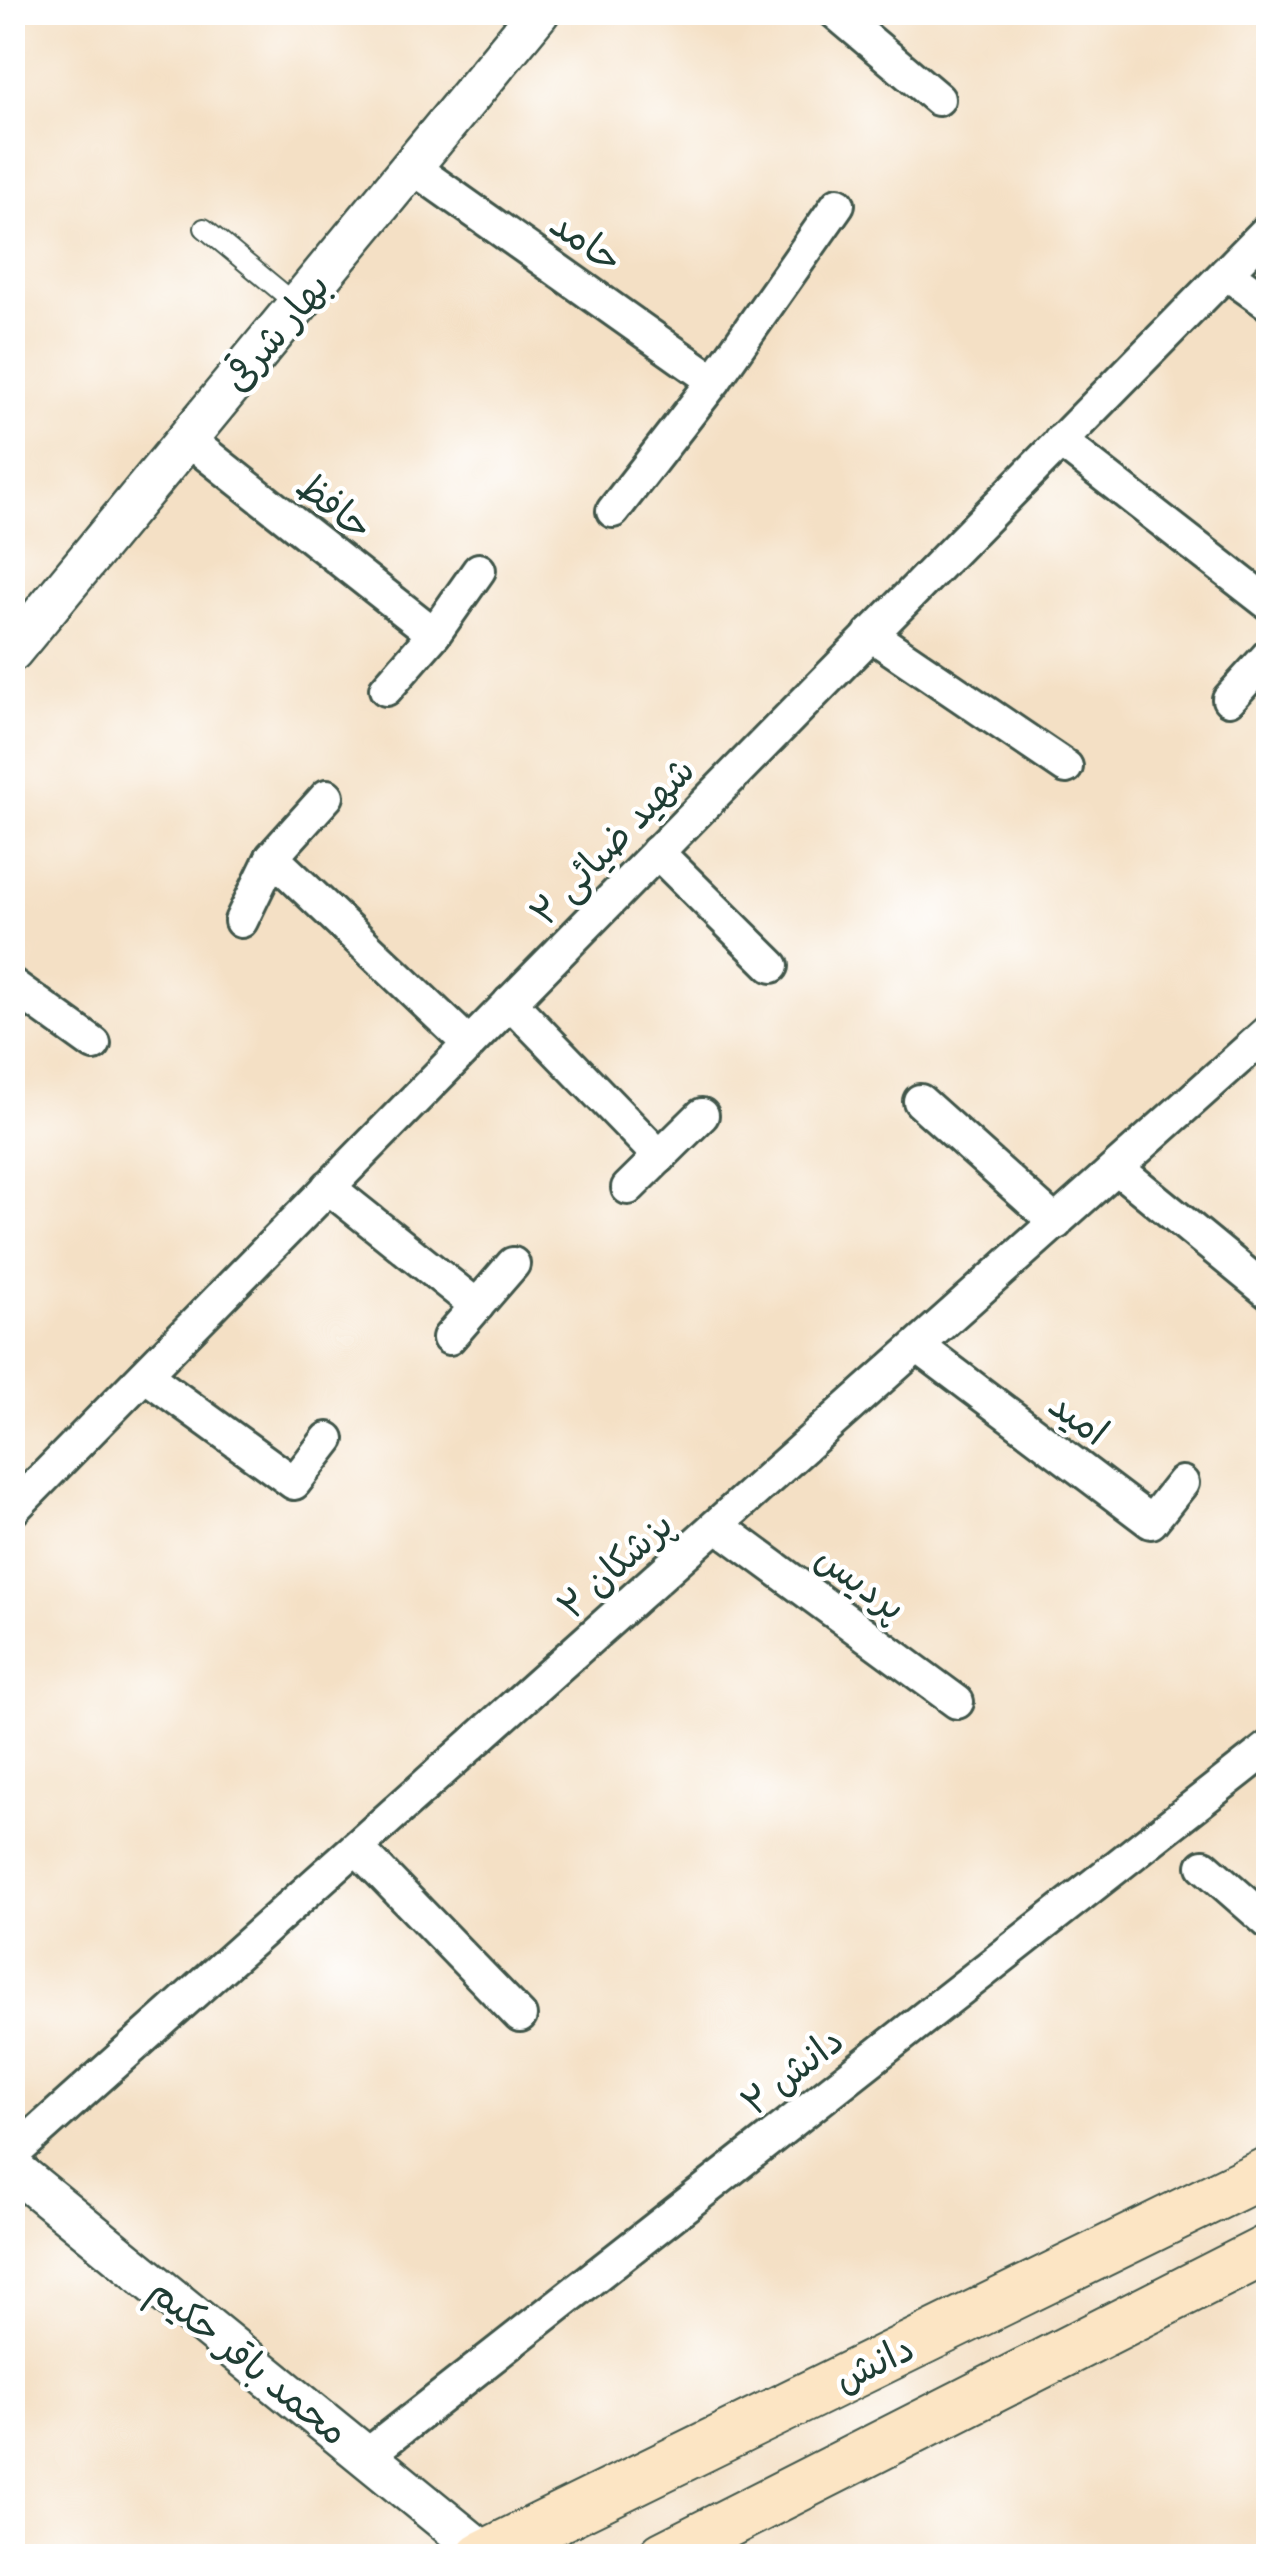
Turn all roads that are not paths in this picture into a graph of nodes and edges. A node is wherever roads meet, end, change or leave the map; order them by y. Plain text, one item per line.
1 (540, 12) edge
2 (834, 12) edge
3 (938, 99) dead end
4 (412, 166) junction
5 (838, 204) dead end
6 (204, 228) dead end
7 (1268, 230) edge
8 (1226, 273) junction
9 (1268, 303) edge
10 (298, 306) junction
11 (714, 381) junction
12 (187, 440) junction
13 (1060, 441) junction
14 (613, 511) dead end
15 (479, 570) dead end
16 (1268, 603) edge
17 (434, 634) junction
18 (870, 634) junction
19 (12, 651) edge
20 (1268, 656) edge
21 (386, 689) dead end
22 (1229, 700) dead end
23 (1066, 767) dead end
24 (327, 796) dead end
25 (658, 852) junction
26 (272, 856) junction
27 (241, 922) dead end
28 (772, 966) dead end
29 (12, 985) edge
30 (510, 1002) junction
31 (1268, 1032) edge
32 (94, 1044) dead end
33 (469, 1044) junction
34 (920, 1101) dead end
35 (702, 1115) dead end
36 (660, 1157) junction
37 (1118, 1168) junction
38 (328, 1188) junction
39 (628, 1188) dead end
40 (1056, 1224) junction
41 (513, 1264) dead end
42 (1268, 1292) edge
43 (477, 1306) junction
44 (449, 1338) dead end
45 (919, 1347) junction
46 (144, 1375) junction
47 (328, 1439) dead end
48 (1182, 1483) dead end
49 (12, 1510) edge
50 (718, 1526) junction
51 (957, 1702) dead end
52 (1268, 1748) edge
53 (357, 1848) junction
54 (1204, 1866) dead end
55 (1268, 1922) edge
56 (520, 2016) dead end
57 (12, 2155) edge
58 (12, 2168) edge
59 (1268, 2171) edge
60 (1268, 2250) edge
61 (366, 2456) junction
62 (485, 2556) edge
63 (663, 2556) edge

1 - 4 street, بهار شرقی
2 - 3 street
4 - 10 street, بهار شرقی
4 - 11 street, حامد
5 - 11 street
6 - 10 lane
7 - 8 street, شهید ضیائی ۲
8 - 9 street
8 - 13 street, شهید ضیائی ۲
10 - 12 street, بهار شرقی
11 - 14 street
12 - 17 street, حافظ
12 - 19 street, بهار شرقی
13 - 16 street
13 - 18 street, شهید ضیائی ۲
15 - 17 street
17 - 21 street
18 - 23 street
18 - 25 street, شهید ضیائی ۲
20 - 22 street
24 - 26 street
25 - 28 street
25 - 30 street, شهید ضیائی ۲
26 - 27 street
26 - 33 street
29 - 32 street
30 - 33 street, شهید ضیائی ۲
30 - 36 street
31 - 37 street, پزشکان ۲
33 - 38 street, شهید ضیائی ۲
34 - 40 street
35 - 36 street
36 - 39 street
37 - 40 street, پزشکان ۲
37 - 42 street
38 - 43 street
38 - 46 street, شهید ضیائی ۲
40 - 45 street, پزشکان ۲
41 - 43 street
43 - 44 street
45 - 48 street, امید
45 - 50 street, پزشکان ۲
46 - 47 street
46 - 49 street, شهید ضیائی ۲
50 - 51 street, پردیس
50 - 53 street, پزشکان ۲
52 - 61 street, دانش ۲
53 - 56 street
53 - 57 street, پزشکان ۲
54 - 55 street
58 - 61 street, محمد باقر حکیم
59 - 62 main road, دانش
60 - 63 main road, دانش
61 - 62 street, محمد باقر حکیم

